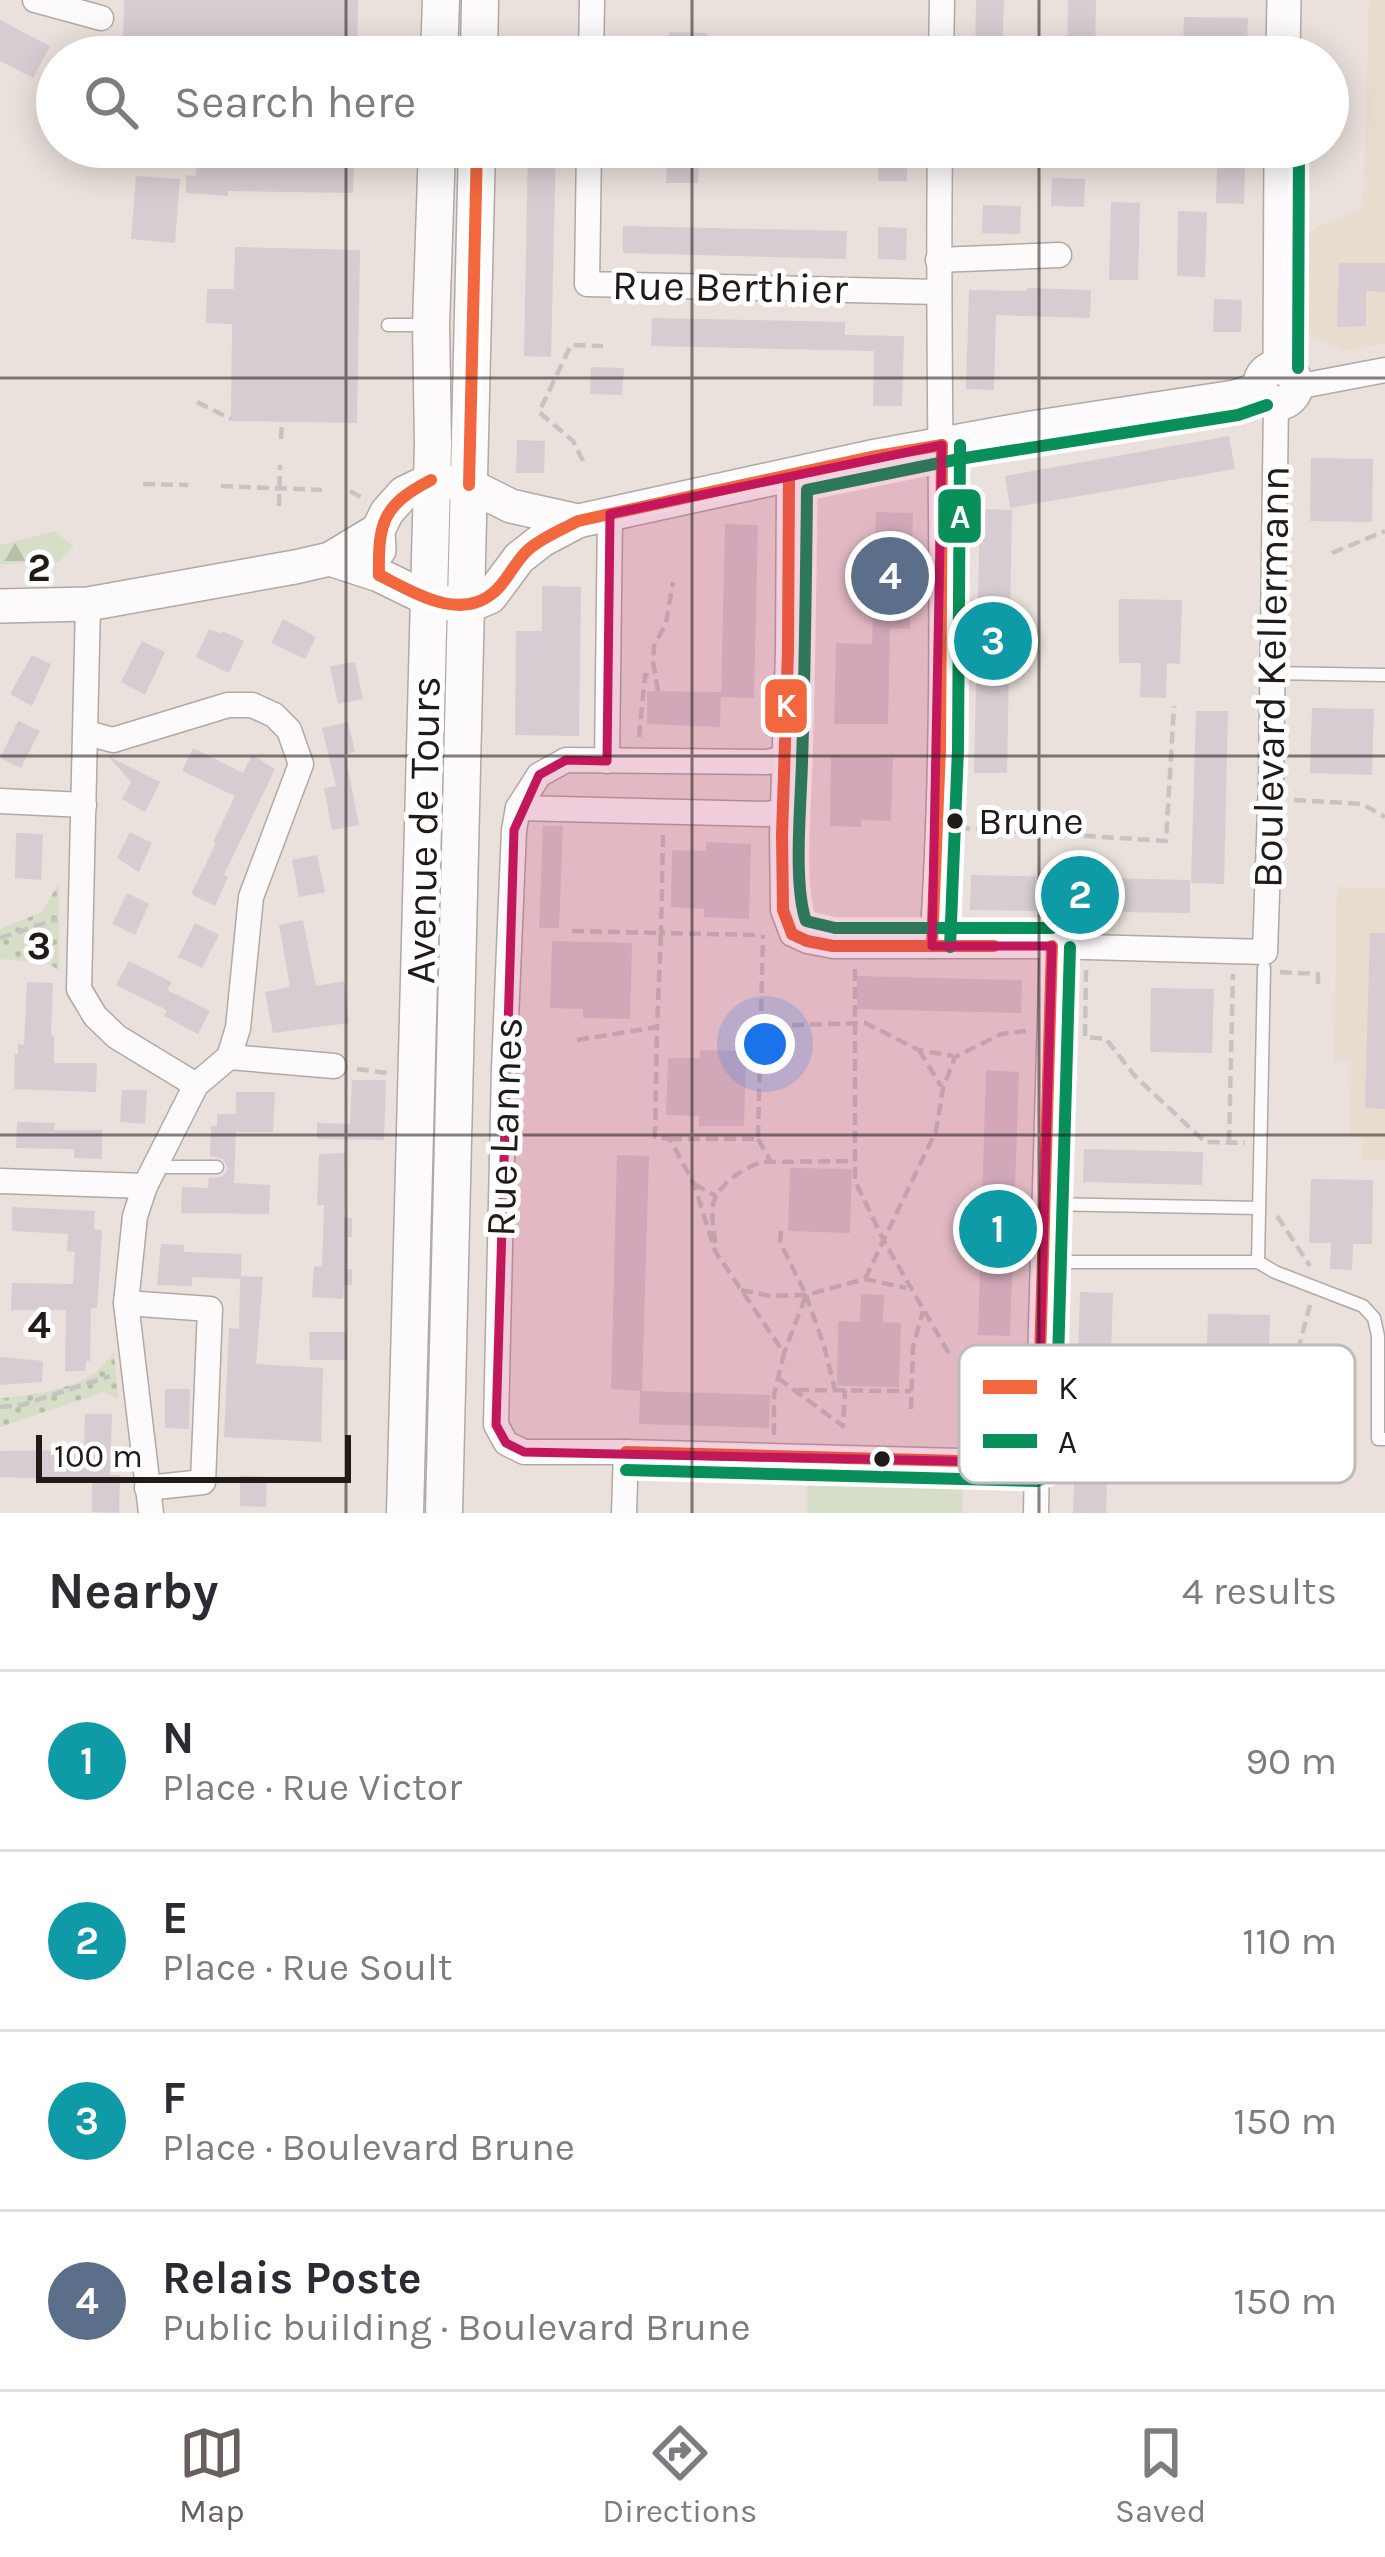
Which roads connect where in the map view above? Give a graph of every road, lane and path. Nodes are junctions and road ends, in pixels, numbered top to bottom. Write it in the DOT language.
graph roads {
  1 [pos="35,0"];
  2 [pos="441,0"];
  3 [pos="480,0"];
  4 [pos="592,0"];
  5 [pos="942,0"];
  6 [pos="1284,0"];
  7 [pos="101,18"];
  8 [pos="440,36"];
  9 [pos="479,36"];
  10 [pos="591,36"];
  11 [pos="941,36"];
  12 [pos="1283,36"];
  13 [pos="436,168"];
  14 [pos="477,168"];
  15 [pos="589,168"];
  16 [pos="940,168"];
  17 [pos="1281,168"];
  18 [pos="1058,254"];
  19 [pos="938,260"];
  20 [pos="938,292"];
  21 [pos="388,325"];
  22 [pos="431,325"];
  23 [pos="603,346"];
  24 [pos="1385,370"];
  25 [pos="1278,386"];
  26 [pos="197,403"];
  27 [pos="231,419"];
  28 [pos="282,422"];
  29 [pos="281,440"];
  30 [pos="942,445"];
  31 [pos="584,461"];
  32 [pos="280,465"];
  33 [pos="789,476"];
  34 [pos="431,479"];
  35 [pos="143,484"];
  36 [pos="188,485"];
  37 [pos="469,485"];
  38 [pos="221,486"];
  39 [pos="279,489"];
  40 [pos="322,490"];
  41 [pos="350,491"];
  42 [pos="279,506"];
  43 [pos="511,506"];
  44 [pos="376,517"];
  45 [pos="594,518"];
  46 [pos="1385,531"];
  47 [pos="1332,553"];
  48 [pos="519,558"];
  49 [pos="330,559"];
  50 [pos="379,575"];
  51 [pos="673,582"];
  52 [pos="428,599"];
  53 [pos="88,604"];
  54 [pos="0,606"];
  55 [pos="466,607"];
  56 [pos="1271,674"];
  57 [pos="1385,675"];
  58 [pos="656,676"];
  59 [pos="658,691"];
  60 [pos="1174,706"];
  61 [pos="86,733"];
  62 [pos="785,758"];
  63 [pos="607,760"];
  64 [pos="638,761"];
  65 [pos="1270,798"];
  66 [pos="0,801"];
  67 [pos="83,806"];
  68 [pos="518,808"];
  69 [pos="664,811"];
  70 [pos="782,812"];
  71 [pos="1385,817"];
  72 [pos="952,828"];
  73 [pos="782,910"];
  74 [pos="80,911"];
  75 [pos="572,931"];
  76 [pos="661,933"];
  77 [pos="764,935"];
  78 [pos="0,938"];
  79 [pos="855,946"];
  80 [pos="932,946"];
  81 [pos="1052,946"];
  82 [pos="1087,946"];
  83 [pos="1234,951"];
  84 [pos="1264,960"];
  85 [pos="1318,974"];
  86 [pos="1318,984"];
  87 [pos="855,1023"];
  88 [pos="792,1025"];
  89 [pos="657,1027"];
  90 [pos="1049,1029"];
  91 [pos="577,1040"];
  92 [pos="919,1050"];
  93 [pos="230,1057"];
  94 [pos="955,1057"];
  95 [pos="334,1066"];
  96 [pos="417,1077"];
  97 [pos="196,1085"];
  98 [pos="943,1088"];
  99 [pos="670,1139"];
  100 [pos="758,1139"];
  101 [pos="1228,1142"];
  102 [pos="1260,1143"];
  103 [pos="855,1161"];
  104 [pos="772,1162"];
  105 [pos="217,1167"];
  106 [pos="150,1176"];
  107 [pos="0,1181"];
  108 [pos="694,1184"];
  109 [pos="717,1197"];
  110 [pos="1044,1204"];
  111 [pos="1259,1208"];
  112 [pos="781,1231"];
  113 [pos="885,1243"];
  114 [pos="715,1251"];
  115 [pos="1042,1262"];
  116 [pos="1258,1262"];
  117 [pos="865,1279"];
  118 [pos="910,1289"];
  119 [pos="741,1290"];
  120 [pos="806,1295"];
  121 [pos="126,1303"];
  122 [pos="923,1311"];
  123 [pos="1379,1314"];
  124 [pos="1040,1345"];
  125 [pos="784,1353"];
  126 [pos="952,1358"];
  127 [pos="133,1368"];
  128 [pos="778,1378"];
  129 [pos="794,1390"];
  130 [pos="835,1390"];
  131 [pos="844,1390"];
  132 [pos="911,1391"];
  133 [pos="0,1408"];
  134 [pos="910,1409"];
  135 [pos="1385,1439"];
  136 [pos="626,1452"];
  137 [pos="773,1455"];
  138 [pos="959,1461"];
  139 [pos="1037,1483"];
  140 [pos="149,1501"];
  141 [pos="405,1513"];
  142 [pos="444,1513"];
  143 [pos="624,1513"];
  144 [pos="1036,1513"];
  1 -- 7 [label="street"];
  2 -- 8 [label="main road"];
  3 -- 9 [label="main road"];
  4 -- 10 [label="street"];
  5 -- 11 [label="street"];
  6 -- 12 [label="street"];
  13 -- 22 [label="main road, Avenue de Tours"];
  14 -- 37 [label="main road, Avenue de Tours"];
  15 -- 20 [label="street, Rue Berthier"];
  16 -- 19 [label="street"];
  17 -- 25 [label="street, Boulevard Kellermann"];
  18 -- 19 [label="street"];
  19 -- 20 [label="street"];
  20 -- 30 [label="street"];
  21 -- 22 [label="lane"];
  22 -- 34 [label="main road, Avenue de Tours"];
  23 -- 31 [label="path"];
  24 -- 25 [label="street"];
  25 -- 30 [label="street"];
  25 -- 56 [label="street, Boulevard Kellermann"];
  26 -- 27 [label="path"];
  28 -- 29 [label="path"];
  30 -- 33 [label="street"];
  30 -- 80 [label="street"];
  32 -- 39 [label="path"];
  33 -- 45 [label="street"];
  33 -- 62 [label="street"];
  34 -- 37 [label="street"];
  34 -- 44 [label="street"];
  34 -- 52 [label="main road, Avenue de Tours"];
  35 -- 36 [label="path"];
  37 -- 43 [label="street"];
  37 -- 55 [label="main road, Avenue de Tours"];
  38 -- 39 [label="path"];
  39 -- 40 [label="path"];
  39 -- 42 [label="path"];
  41 -- 44 [label="path"];
  43 -- 45 [label="street"];
  43 -- 48 [label="street"];
  44 -- 49 [label="street"];
  44 -- 50 [label="street"];
  45 -- 48 [label="street"];
  45 -- 63 [label="street"];
  46 -- 47 [label="path"];
  48 -- 55 [label="street"];
  49 -- 50 [label="street"];
  49 -- 53 [label="street"];
  50 -- 52 [label="street"];
  51 -- 58 [label="path"];
  52 -- 55 [label="street"];
  52 -- 96 [label="main road, Avenue de Tours"];
  53 -- 54 [label="street"];
  53 -- 61 [label="street"];
  55 -- 142 [label="main road, Avenue de Tours"];
  56 -- 57 [label="lane"];
  56 -- 65 [label="street, Boulevard Kellermann"];
  58 -- 59 [label="path"];
  58 -- 64 [label="path"];
  60 -- 72 [label="path"];
  61 -- 67 [label="street"];
  61 -- 93 [label="street"];
  62 -- 64 [label="street"];
  62 -- 70 [label="street"];
  63 -- 64 [label="street"];
  63 -- 68 [label="street"];
  65 -- 71 [label="path"];
  65 -- 84 [label="street, Boulevard Kellermann"];
  66 -- 67 [label="street"];
  67 -- 74 [label="street"];
  68 -- 69 [label="street"];
  68 -- 136 [label="street, Rue Lannes"];
  69 -- 70 [label="street"];
  69 -- 76 [label="path"];
  70 -- 73 [label="street"];
  73 -- 77 [label="path"];
  73 -- 79 [label="street"];
  74 -- 78 [label="path"];
  74 -- 97 [label="street"];
  75 -- 76 [label="path"];
  76 -- 77 [label="path"];
  76 -- 89 [label="path"];
  77 -- 100 [label="path"];
  79 -- 80 [label="street"];
  79 -- 87 [label="path"];
  80 -- 81 [label="street"];
  81 -- 82 [label="street"];
  81 -- 90 [label="street"];
  82 -- 83 [label="street"];
  82 -- 101 [label="path"];
  83 -- 84 [label="street"];
  83 -- 101 [label="path"];
  84 -- 102 [label="lane"];
  85 -- 86 [label="path"];
  87 -- 88 [label="path"];
  87 -- 92 [label="path"];
  87 -- 103 [label="path"];
  89 -- 91 [label="path"];
  89 -- 99 [label="path"];
  90 -- 94 [label="path"];
  90 -- 110 [label="street"];
  92 -- 94 [label="path"];
  92 -- 98 [label="path"];
  93 -- 95 [label="street"];
  93 -- 97 [label="street"];
  94 -- 98 [label="path"];
  95 -- 96 [label="path"];
  96 -- 141 [label="main road, Avenue de Tours"];
  97 -- 106 [label="street"];
  98 -- 113 [label="path"];
  99 -- 100 [label="path"];
  99 -- 108 [label="path"];
  100 -- 104 [label="path"];
  101 -- 102 [label="path"];
  102 -- 111 [label="lane"];
  103 -- 104 [label="path"];
  103 -- 113 [label="path"];
  104 -- 109 [label="path"];
  105 -- 106 [label="lane"];
  106 -- 107 [label="street"];
  106 -- 121 [label="street"];
  108 -- 109 [label="path"];
  108 -- 114 [label="path"];
  109 -- 114 [label="path"];
  110 -- 111 [label="lane"];
  110 -- 115 [label="street"];
  111 -- 116 [label="lane"];
  112 -- 120 [label="path"];
  113 -- 117 [label="path"];
  113 -- 118 [label="path"];
  114 -- 119 [label="path"];
  115 -- 116 [label="lane"];
  115 -- 124 [label="street"];
  116 -- 123 [label="lane"];
  117 -- 118 [label="path"];
  117 -- 120 [label="path"];
  118 -- 122 [label="path"];
  119 -- 120 [label="path"];
  119 -- 125 [label="path"];
  120 -- 125 [label="path"];
  120 -- 130 [label="path"];
  121 -- 127 [label="street"];
  121 -- 140 [label="street"];
  122 -- 126 [label="path"];
  122 -- 132 [label="path"];
  123 -- 135 [label="lane"];
  125 -- 128 [label="path"];
  127 -- 133 [label="path"];
  127 -- 140 [label="street"];
  128 -- 129 [label="path"];
  128 -- 137 [label="path"];
  129 -- 130 [label="path"];
  129 -- 131 [label="path"];
  130 -- 131 [label="path"];
  131 -- 132 [label="path"];
  132 -- 134 [label="path"];
  136 -- 137 [label="street"];
  136 -- 143 [label="street"];
  137 -- 138 [label="street"];
  139 -- 144 [label="street"];
}
